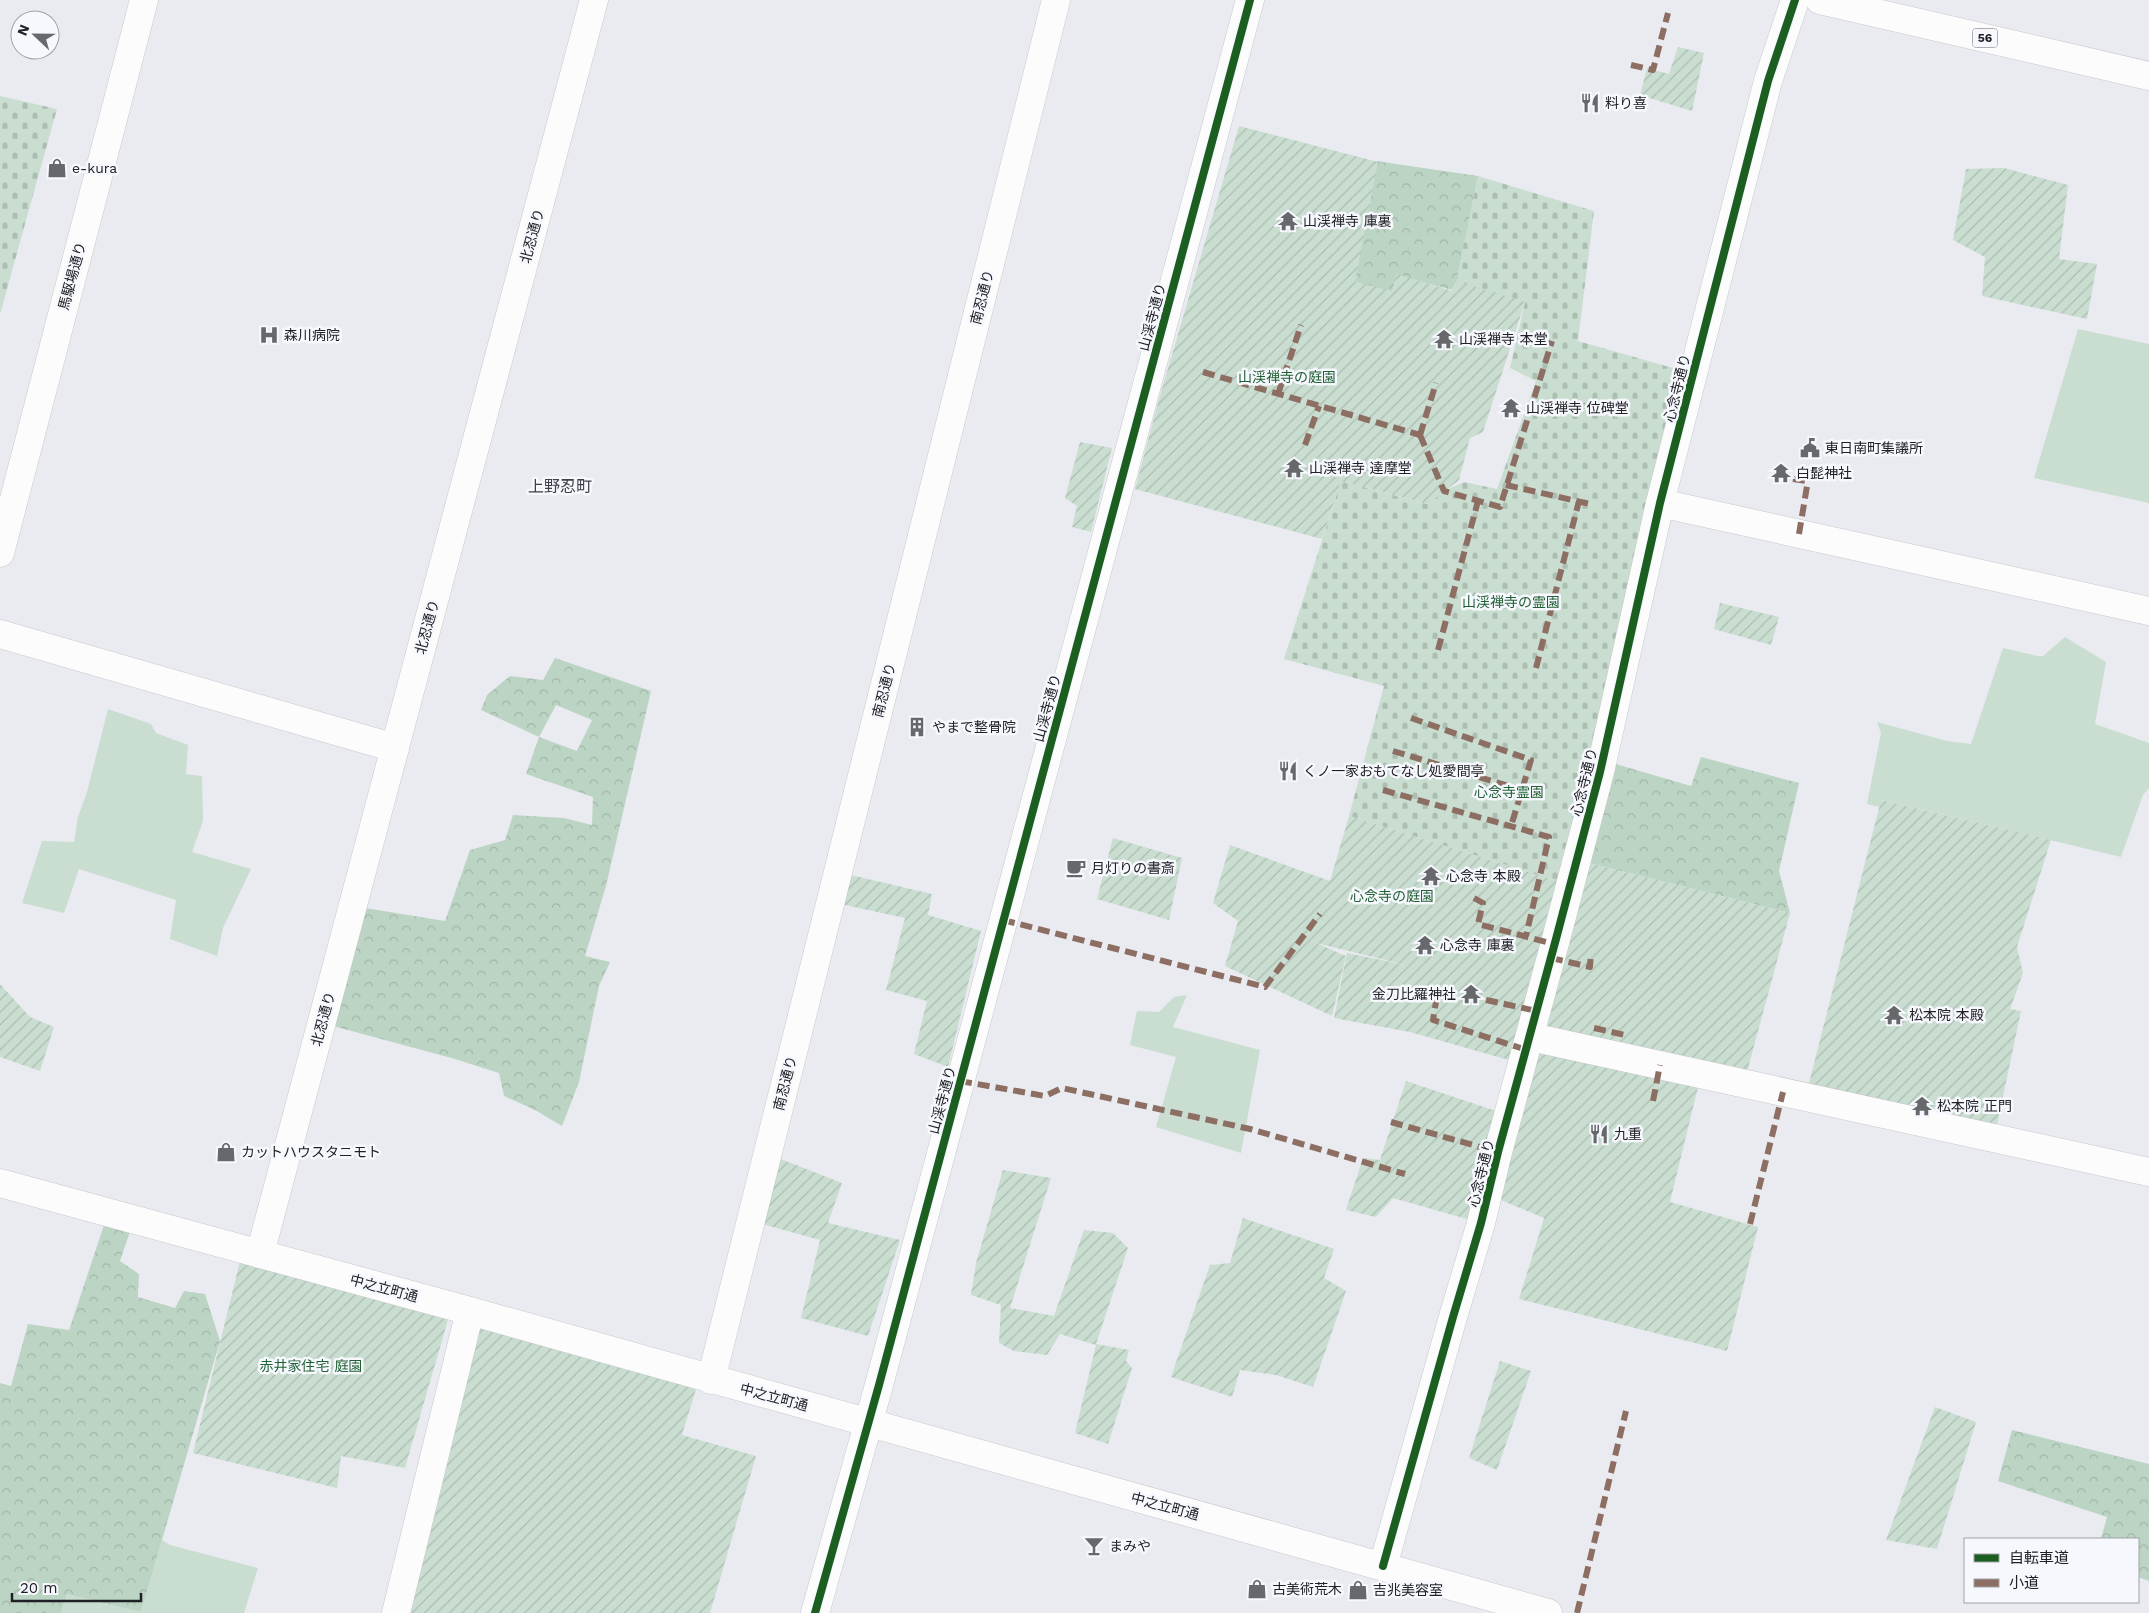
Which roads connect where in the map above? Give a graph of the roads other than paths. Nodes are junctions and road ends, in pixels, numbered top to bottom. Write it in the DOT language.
graph roads {
  1 [pos="144,0"];
  2 [pos="594,0"];
  3 [pos="1056,0"];
  4 [pos="1250,0"];
  5 [pos="1795,0"];
  6 [pos="1820,0"];
  7 [pos="2149,76"];
  8 [pos="1660,503"];
  9 [pos="0,553"];
  10 [pos="2149,611"];
  11 [pos="0,634"];
  12 [pos="395,748"];
  13 [pos="1531,1037"];
  14 [pos="2149,1172"];
  15 [pos="0,1183"];
  16 [pos="260,1254"];
  17 [pos="470,1311"];
  18 [pos="711,1380"];
  19 [pos="868,1423"];
  20 [pos="1384,1566"];
  21 [pos="396,1613"];
  22 [pos="815,1613"];
  23 [pos="1548,1613"];
  1 -- 9 [label="street, 馬駆場通り"];
  2 -- 12 [label="street, 北忍通り"];
  3 -- 18 [label="street, 南忍通り"];
  4 -- 19 [label="street, 山渓寺通り"];
  5 -- 8 [label="street, 心念寺通り"];
  6 -- 7 [label="street, 56"];
  8 -- 10 [label="street"];
  8 -- 13 [label="street, 心念寺通り"];
  11 -- 12 [label="street"];
  12 -- 16 [label="street, 北忍通り"];
  13 -- 14 [label="street"];
  13 -- 20 [label="street, 心念寺通り"];
  15 -- 16 [label="street, 中之立町通"];
  16 -- 17 [label="street, 中之立町通"];
  17 -- 18 [label="street, 中之立町通"];
  17 -- 21 [label="street"];
  18 -- 19 [label="street, 中之立町通"];
  19 -- 20 [label="street, 中之立町通"];
  19 -- 22 [label="street, 山渓寺通り"];
  20 -- 23 [label="street, 中之立町通"];
}
